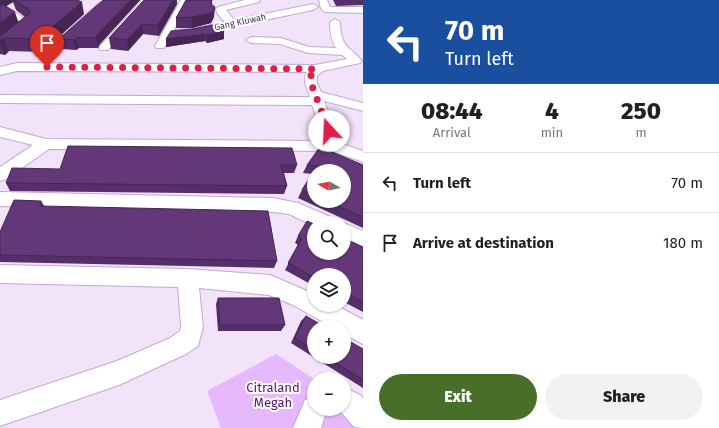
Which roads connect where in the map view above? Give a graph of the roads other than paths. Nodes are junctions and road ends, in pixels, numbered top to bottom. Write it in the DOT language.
graph roads {
  1 [pos="116,0"];
  2 [pos="146,0"];
  3 [pos="185,0"];
  4 [pos="256,0"];
  5 [pos="322,0"];
  6 [pos="313,7"];
  7 [pos="8,10"];
  8 [pos="363,10"];
  9 [pos="334,22"];
  10 [pos="232,24"];
  11 [pos="167,34"];
  12 [pos="281,41"];
  13 [pos="160,46"];
  14 [pos="0,47"];
  15 [pos="104,48"];
  16 [pos="344,52"];
  17 [pos="49,53"];
  18 [pos="360,62"];
  19 [pos="316,69"];
  20 [pos="0,71"];
  21 [pos="317,98"];
  22 [pos="0,99"];
  23 [pos="363,107"];
  24 [pos="0,132"];
  25 [pos="46,144"];
  26 [pos="334,146"];
  27 [pos="363,157"];
  28 [pos="0,175"];
  29 [pos="0,199"];
  30 [pos="310,216"];
  31 [pos="351,234"];
  32 [pos="363,240"];
  33 [pos="0,274"];
  34 [pos="188,278"];
  35 [pos="363,332"];
  36 [pos="351,404"];
  37 [pos="6,409"];
  38 [pos="311,416"];
  39 [pos="363,418"];
  40 [pos="307,428"];
  1 -- 17 [label="street"];
  2 -- 15 [label="street"];
  3 -- 11 [label="street"];
  4 -- 10 [label="street"];
  5 -- 8 [label="street"];
  6 -- 10 [label="street, Gang Kluwah"];
  7 -- 14 [label="street"];
  9 -- 16 [label="street"];
  10 -- 11 [label="street, Gang Kluwah"];
  11 -- 13 [label="street"];
  12 -- 16 [label="street"];
  16 -- 18 [label="street"];
  18 -- 19 [label="street"];
  19 -- 20 [label="street"];
  19 -- 21 [label="street"];
  21 -- 22 [label="street"];
  21 -- 23 [label="street"];
  21 -- 26 [label="street"];
  24 -- 25 [label="street"];
  25 -- 26 [label="street"];
  25 -- 28 [label="street"];
  26 -- 27 [label="street"];
  29 -- 30 [label="street"];
  31 -- 32 [label="street"];
  33 -- 34 [label="street"];
  34 -- 35 [label="street"];
  34 -- 37 [label="street"];
  36 -- 39 [label="street"];
  38 -- 40 [label="street"];
}
